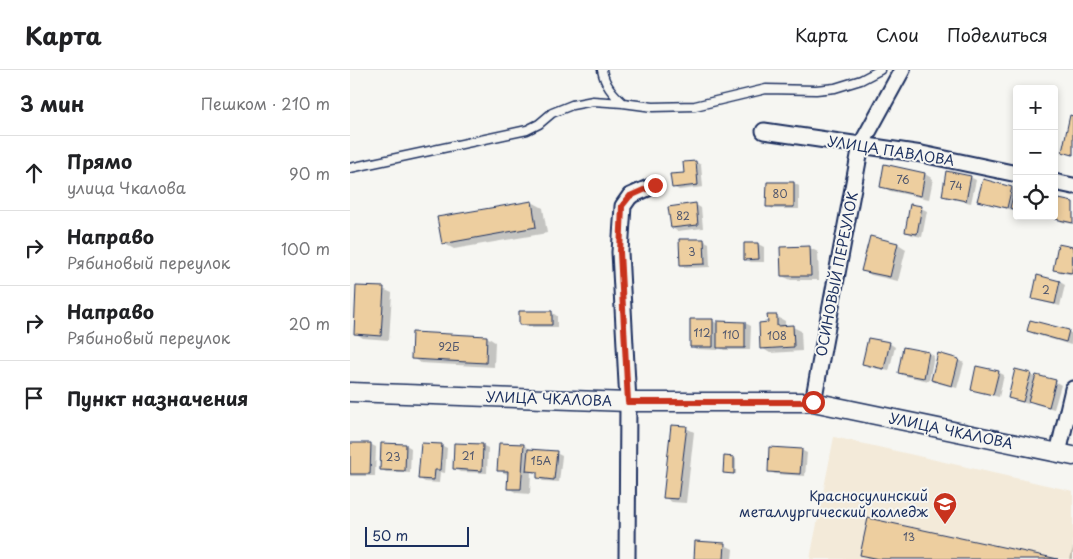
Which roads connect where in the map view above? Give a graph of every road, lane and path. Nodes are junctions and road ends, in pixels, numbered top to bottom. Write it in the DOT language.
graph roads {
  1 [pos="602,70"];
  2 [pos="880,70"];
  3 [pos="902,70"];
  4 [pos="623,103"];
  5 [pos="764,131"];
  6 [pos="862,145"];
  7 [pos="350,168"];
  8 [pos="1013,173"];
  9 [pos="1058,183"];
  10 [pos="655,185"];
  11 [pos="1073,186"];
  12 [pos="1073,388"];
  13 [pos="350,392"];
  14 [pos="628,402"];
  15 [pos="813,402"];
  16 [pos="1066,455"];
  17 [pos="627,559"];
  1 -- 4 [label="lane"];
  2 -- 4 [label="lane"];
  3 -- 6 [label="street, ОСИНОВЫЙ ПЕРЕУЛОК"];
  4 -- 7 [label="lane"];
  5 -- 6 [label="street, УЛИЦА ПАВЛОВА"];
  6 -- 8 [label="street, УЛИЦА ПАВЛОВА"];
  6 -- 15 [label="street, ОСИНОВЫЙ ПЕРЕУЛОК"];
  9 -- 11 [label="street"];
  10 -- 14 [label="street"];
  12 -- 16 [label="street"];
  13 -- 14 [label="street, УЛИЦА ЧКАЛОВА"];
  14 -- 15 [label="street, УЛИЦА ЧКАЛОВА"];
  14 -- 17 [label="street"];
  15 -- 16 [label="street, УЛИЦА ЧКАЛОВА"];
}
